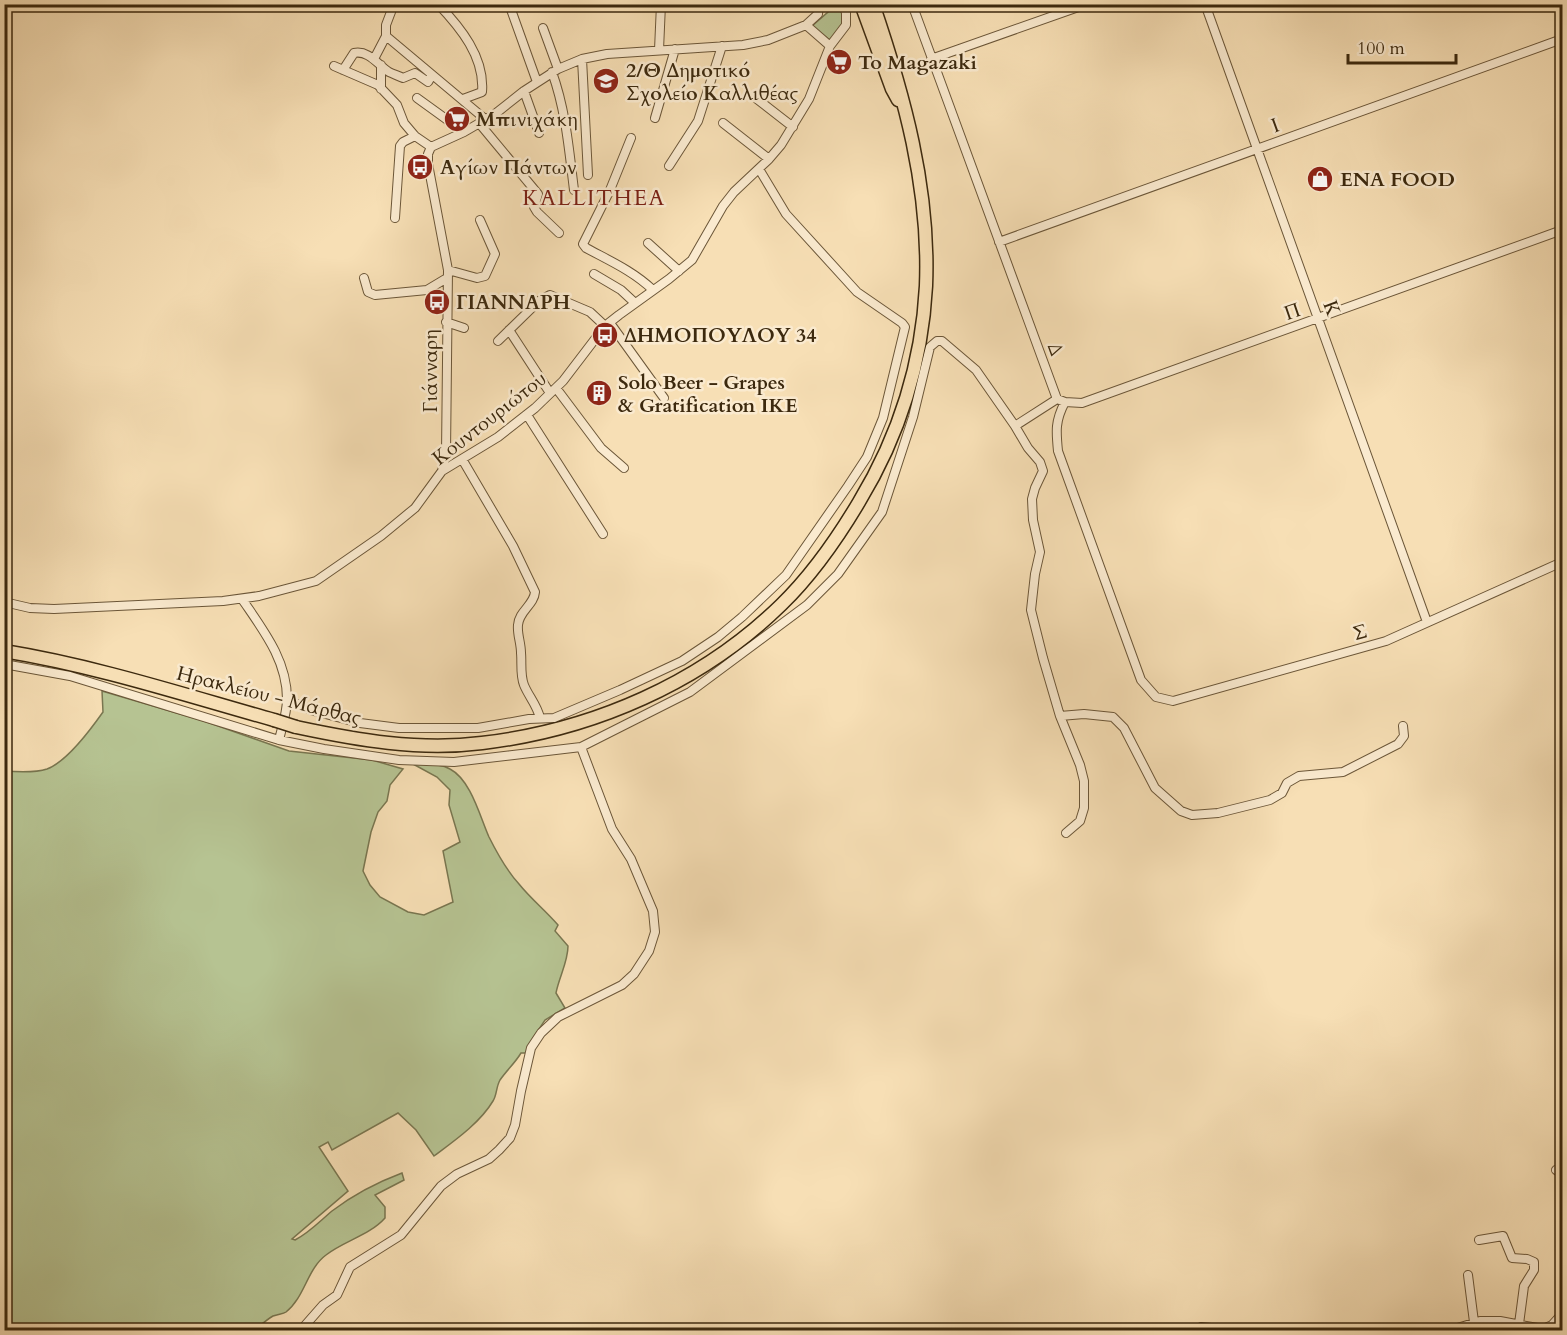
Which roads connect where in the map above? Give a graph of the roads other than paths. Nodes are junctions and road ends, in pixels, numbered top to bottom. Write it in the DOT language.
graph roads {
  1 [pos="394,4"];
  2 [pos="438,4"];
  3 [pos="508,4"];
  4 [pos="661,4"];
  5 [pos="819,4"];
  6 [pos="843,4"];
  7 [pos="861,4"];
  8 [pos="873,4"];
  9 [pos="912,4"];
  10 [pos="1087,4"];
  11 [pos="1205,4"];
  12 [pos="806,26"];
  13 [pos="543,28"];
  14 [pos="386,36"];
  15 [pos="1563,39"];
  16 [pos="722,46"];
  17 [pos="830,46"];
  18 [pos="675,49"];
  19 [pos="659,50"];
  20 [pos="374,59"];
  21 [pos="582,59"];
  22 [pos="931,59"];
  23 [pos="381,65"];
  24 [pos="334,66"];
  25 [pos="344,70"];
  26 [pos="555,70"];
  27 [pos="432,75"];
  28 [pos="537,82"];
  29 [pos="381,89"];
  30 [pos="524,91"];
  31 [pos="417,98"];
  32 [pos="463,99"];
  33 [pos="757,99"];
  34 [pos="903,109"];
  35 [pos="655,118"];
  36 [pos="482,121"];
  37 [pos="723,123"];
  38 [pos="793,128"];
  39 [pos="464,132"];
  40 [pos="539,133"];
  41 [pos="415,136"];
  42 [pos="632,138"];
  43 [pos="431,147"];
  44 [pos="1256,149"];
  45 [pos="769,159"];
  46 [pos="669,166"];
  47 [pos="759,169"];
  48 [pos="588,175"];
  49 [pos="574,190"];
  50 [pos="395,218"];
  51 [pos="480,220"];
  52 [pos="1563,230"];
  53 [pos="559,233"];
  54 [pos="999,242"];
  55 [pos="648,243"];
  56 [pos="679,271"];
  57 [pos="447,274"];
  58 [pos="594,274"];
  59 [pos="364,278"];
  60 [pos="653,290"];
  61 [pos="635,303"];
  62 [pos="1319,319"];
  63 [pos="446,322"];
  64 [pos="608,325"];
  65 [pos="464,328"];
  66 [pos="509,330"];
  67 [pos="498,341"];
  68 [pos="553,391"];
  69 [pos="664,398"];
  70 [pos="1061,401"];
  71 [pos="527,415"];
  72 [pos="1015,426"];
  73 [pos="462,459"];
  74 [pos="624,468"];
  75 [pos="442,471"];
  76 [pos="603,534"];
  77 [pos="1563,562"];
  78 [pos="242,599"];
  79 [pos="4,602"];
  80 [pos="1427,622"];
  81 [pos="4,651"];
  82 [pos="4,664"];
  83 [pos="287,700"];
  84 [pos="1060,716"];
  85 [pos="540,718"];
  86 [pos="1403,726"];
  87 [pos="279,740"];
  88 [pos="581,747"];
  89 [pos="1066,832"];
  90 [pos="1479,1240"];
  91 [pos="1468,1275"];
  92 [pos="1563,1314"];
  93 [pos="1474,1322"];
  94 [pos="1519,1324"];
  95 [pos="1201,1327"];
  96 [pos="301,1330"];
  97 [pos="1232,1330"];
  98 [pos="1451,1330"];
  1 -- 14 [label="street"];
  2 -- 32 [label="street"];
  3 -- 28 [label="street"];
  4 -- 19 [label="street"];
  5 -- 12 [label="street"];
  6 -- 17 [label="street, Κουντουριώτου"];
  7 -- 34 [label="main road, Ηρακλείου - Μάρθας"];
  8 -- 34 [label="main road, Ηρακλείου - Μάρθας"];
  9 -- 22 [label="street, Δ"];
  10 -- 22 [label="street"];
  11 -- 44 [label="street, Κ"];
  12 -- 16 [label="street"];
  12 -- 17 [label="street"];
  13 -- 26 [label="street"];
  14 -- 20 [label="street"];
  14 -- 27 [label="street"];
  15 -- 44 [label="street, Ι"];
  16 -- 18 [label="street"];
  16 -- 46 [label="street"];
  17 -- 38 [label="street, Κουντουριώτου"];
  18 -- 19 [label="street"];
  18 -- 35 [label="street"];
  19 -- 21 [label="street"];
  20 -- 23 [label="street"];
  20 -- 25 [label="street"];
  21 -- 26 [label="street"];
  21 -- 48 [label="street"];
  22 -- 54 [label="street, Δ"];
  23 -- 27 [label="street"];
  23 -- 29 [label="street"];
  24 -- 25 [label="street"];
  25 -- 29 [label="street"];
  26 -- 28 [label="street"];
  26 -- 49 [label="street"];
  27 -- 32 [label="street"];
  28 -- 30 [label="street"];
  29 -- 41 [label="street"];
  30 -- 36 [label="street"];
  30 -- 40 [label="street"];
  31 -- 39 [label="street"];
  32 -- 36 [label="street"];
  33 -- 38 [label="street"];
  34 -- 81 [label="main road, Ηρακλείου - Μάρθας, bridge"];
  36 -- 39 [label="street"];
  36 -- 53 [label="street"];
  37 -- 45 [label="street"];
  38 -- 45 [label="street, Κουντουριώτου"];
  39 -- 43 [label="street"];
  41 -- 43 [label="street"];
  41 -- 50 [label="street"];
  42 -- 60 [label="street"];
  43 -- 57 [label="street, Γιάνναρη"];
  44 -- 54 [label="street, Ι"];
  44 -- 62 [label="street, Κ"];
  45 -- 47 [label="street, Κουντουριώτου"];
  47 -- 56 [label="street, Κουντουριώτου"];
  47 -- 85 [label="street"];
  51 -- 57 [label="street"];
  52 -- 62 [label="street, Π"];
  54 -- 70 [label="street, Δ"];
  55 -- 56 [label="street"];
  56 -- 60 [label="street, Κουντουριώτου"];
  57 -- 59 [label="street"];
  57 -- 63 [label="street, Γιάνναρη"];
  58 -- 61 [label="street"];
  60 -- 61 [label="street, Κουντουριώτου"];
  61 -- 64 [label="street, Κουντουριώτου"];
  62 -- 70 [label="street, Π"];
  62 -- 80 [label="street, Κ"];
  63 -- 65 [label="street"];
  63 -- 75 [label="street, Γιάνναρη"];
  64 -- 66 [label="street"];
  64 -- 68 [label="street, Κουντουριώτου"];
  64 -- 69 [label="street"];
  66 -- 67 [label="street"];
  66 -- 68 [label="street"];
  68 -- 71 [label="street, Κουντουριώτου"];
  68 -- 74 [label="street"];
  70 -- 72 [label="street"];
  70 -- 80 [label="street, Σ"];
  71 -- 73 [label="street, Κουντουριώτου"];
  71 -- 76 [label="street"];
  72 -- 84 [label="street"];
  72 -- 88 [label="street"];
  73 -- 75 [label="street, Κουντουριώτου"];
  73 -- 85 [label="street"];
  75 -- 78 [label="street, Κουντουριώτου"];
  77 -- 80 [label="street, Σ"];
  78 -- 79 [label="street, Κουντουριώτου"];
  78 -- 83 [label="street"];
  82 -- 87 [label="street"];
  83 -- 85 [label="street"];
  83 -- 87 [label="street"];
  84 -- 86 [label="street"];
  84 -- 89 [label="street"];
  87 -- 88 [label="street"];
  88 -- 96 [label="street"];
  90 -- 94 [label="street"];
  91 -- 93 [label="street"];
  92 -- 94 [label="street"];
  93 -- 94 [label="street"];
  93 -- 98 [label="street"];
  95 -- 97 [label="street"];
}
